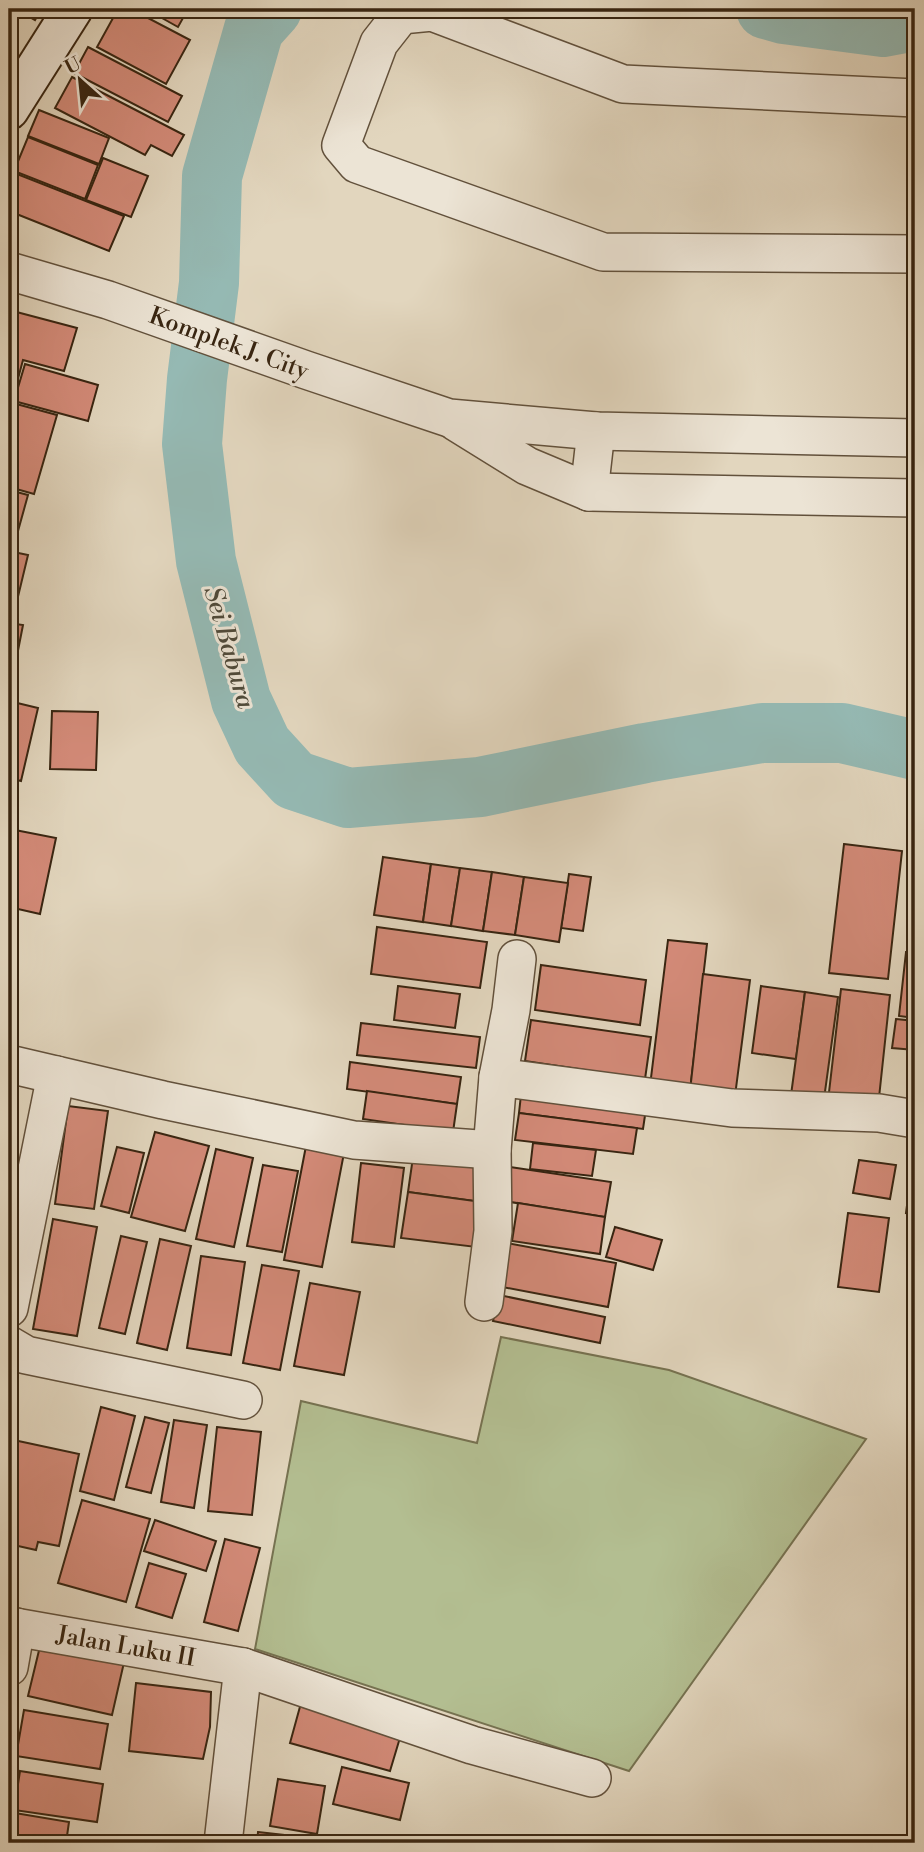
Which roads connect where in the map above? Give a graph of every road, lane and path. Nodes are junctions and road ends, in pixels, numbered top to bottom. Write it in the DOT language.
graph roads {
  1 [pos="72,9"];
  2 [pos="915,97"];
  3 [pos="9,110"];
  4 [pos="915,254"];
  5 [pos="9,271"];
  6 [pos="449,418"];
  7 [pos="596,431"];
  8 [pos="915,438"];
  9 [pos="589,492"];
  10 [pos="915,498"];
  11 [pos="517,959"];
  12 [pos="9,1064"];
  13 [pos="56,1075"];
  14 [pos="498,1077"];
  15 [pos="915,1119"];
  16 [pos="492,1150"];
  17 [pos="484,1302"];
  18 [pos="9,1308"];
  19 [pos="9,1345"];
  20 [pos="243,1399"];
  21 [pos="13,1626"];
  22 [pos="9,1667"];
  23 [pos="243,1667"];
  24 [pos="593,1777"];
  25 [pos="223,1843"];
  1 -- 3 [label="main road"];
  2 -- 4 [label="street"];
  5 -- 6 [label="street, Komplek J. City"];
  6 -- 7 [label="street"];
  6 -- 9 [label="street"];
  7 -- 8 [label="street"];
  7 -- 9 [label="street"];
  9 -- 10 [label="street"];
  11 -- 14 [label="street"];
  12 -- 13 [label="street"];
  13 -- 16 [label="street"];
  13 -- 18 [label="street"];
  14 -- 15 [label="street"];
  14 -- 16 [label="street"];
  16 -- 17 [label="street"];
  19 -- 20 [label="street"];
  21 -- 22 [label="street"];
  21 -- 23 [label="street, Jalan Luku II"];
  23 -- 24 [label="street, Jalan Luku II"];
  23 -- 25 [label="street"];
}
